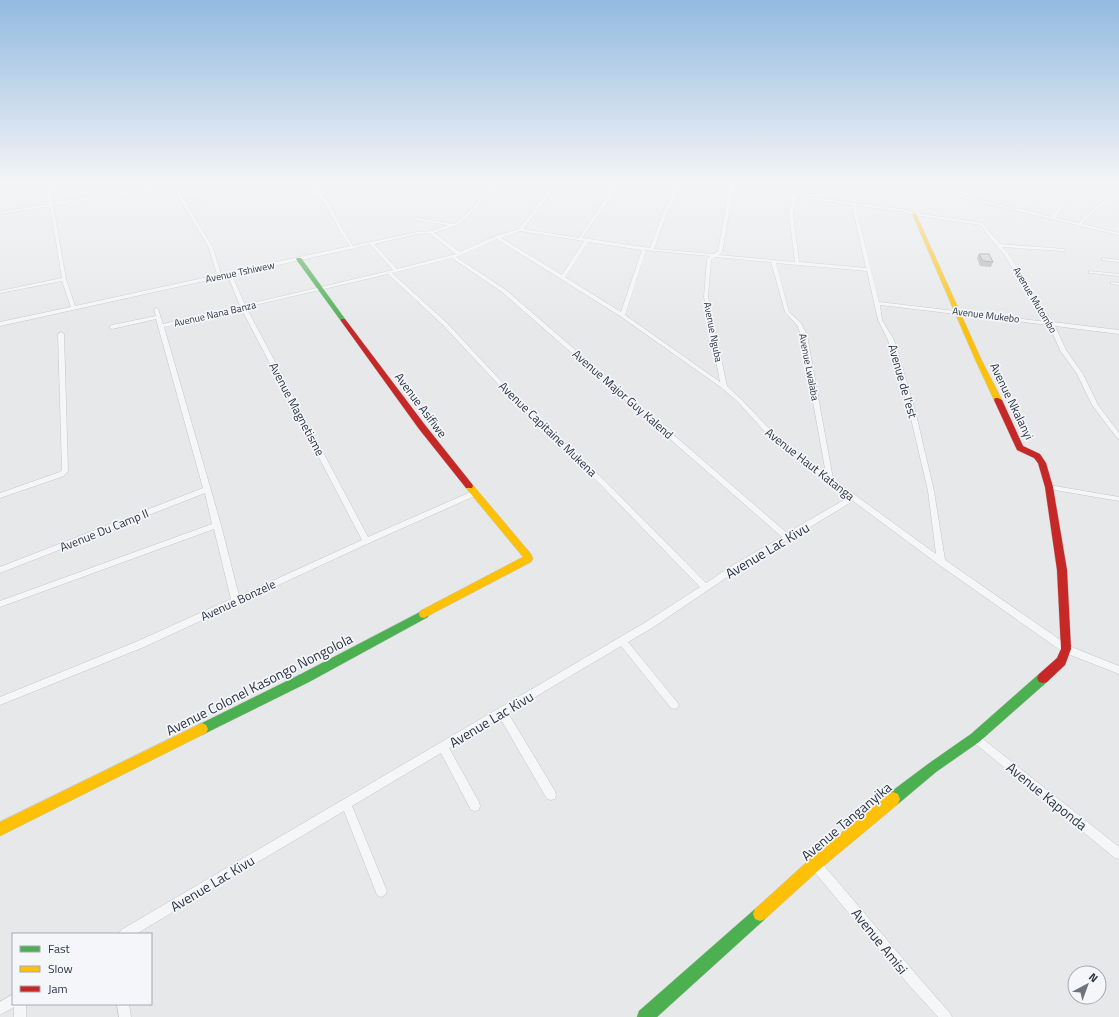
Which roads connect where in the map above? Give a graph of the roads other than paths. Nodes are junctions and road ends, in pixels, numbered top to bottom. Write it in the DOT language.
graph roads {
  1 [pos="56,231"];
  2 [pos="201,231"];
  3 [pos="342,231"];
  4 [pos="515,231"];
  5 [pos="530,231"];
  6 [pos="585,231"];
  7 [pos="658,231"];
  8 [pos="723,231"];
  9 [pos="792,231"];
  10 [pos="859,231"];
  11 [pos="923,231"];
  12 [pos="987,231"];
  13 [pos="1109,231"];
  14 [pos="430,232"];
  15 [pos="1119,234"];
  16 [pos="497,237"];
  17 [pos="580,239"];
  18 [pos="587,240"];
  19 [pos="371,243"];
  20 [pos="998,245"];
  21 [pos="353,248"];
  22 [pos="644,249"];
  23 [pos="652,249"];
  24 [pos="1063,250"];
  25 [pos="459,254"];
  26 [pos="453,256"];
  27 [pos="714,256"];
  28 [pos="299,259"];
  29 [pos="1104,259"];
  30 [pos="773,261"];
  31 [pos="1119,261"];
  32 [pos="796,263"];
  33 [pos="868,270"];
  34 [pos="396,271"];
  35 [pos="1091,272"];
  36 [pos="390,273"];
  37 [pos="230,275"];
  38 [pos="1119,275"];
  39 [pos="220,277"];
  40 [pos="562,278"];
  41 [pos="64,279"];
  42 [pos="1113,283"];
  43 [pos="1119,284"];
  44 [pos="320,289"];
  45 [pos="0,292"];
  46 [pos="877,303"];
  47 [pos="73,307"];
  48 [pos="243,307"];
  49 [pos="156,309"];
  50 [pos="958,312"];
  51 [pos="622,315"];
  52 [pos="158,317"];
  53 [pos="1051,323"];
  54 [pos="0,324"];
  55 [pos="161,326"];
  56 [pos="112,327"];
  57 [pos="1119,332"];
  58 [pos="61,334"];
  59 [pos="724,387"];
  60 [pos="1119,437"];
  61 [pos="830,480"];
  62 [pos="1049,487"];
  63 [pos="207,489"];
  64 [pos="475,493"];
  65 [pos="0,496"];
  66 [pos="853,498"];
  67 [pos="1119,499"];
  68 [pos="217,525"];
  69 [pos="788,538"];
  70 [pos="366,541"];
  71 [pos="528,560"];
  72 [pos="941,562"];
  73 [pos="0,570"];
  74 [pos="706,587"];
  75 [pos="236,601"];
  76 [pos="0,604"];
  77 [pos="622,641"];
  78 [pos="1066,649"];
  79 [pos="1119,670"];
  80 [pos="0,700"];
  81 [pos="674,706"];
  82 [pos="502,712"];
  83 [pos="975,738"];
  84 [pos="443,747"];
  85 [pos="551,795"];
  86 [pos="346,804"];
  87 [pos="475,806"];
  88 [pos="0,829"];
  89 [pos="1119,854"];
  90 [pos="815,864"];
  91 [pos="381,891"];
  92 [pos="128,933"];
  93 [pos="12,1001"];
  94 [pos="20,1005"];
  95 [pos="123,1005"];
  96 [pos="0,1009"];
  97 [pos="20,1017"];
  98 [pos="125,1017"];
  99 [pos="645,1017"];
  100 [pos="946,1017"];
  1 -- 41 [label="street"];
  2 -- 39 [label="street"];
  3 -- 21 [label="street"];
  4 -- 16 [label="street, Avenue Nana Banza"];
  5 -- 17 [label="street"];
  6 -- 17 [label="street"];
  7 -- 23 [label="street"];
  8 -- 27 [label="street"];
  9 -- 32 [label="street"];
  10 -- 33 [label="street, Avenue de l'est"];
  11 -- 50 [label="street, Avenue Nkalanyi"];
  12 -- 20 [label="street, Avenue Mutombo"];
  13 -- 15 [label="street"];
  14 -- 19 [label="street, Avenue Tshiwew"];
  14 -- 25 [label="street"];
  16 -- 25 [label="street, Avenue Nana Banza"];
  16 -- 40 [label="street, Avenue Haut Katanga"];
  17 -- 18 [label="street"];
  18 -- 22 [label="street"];
  18 -- 40 [label="street"];
  19 -- 21 [label="street, Avenue Tshiwew"];
  19 -- 34 [label="street"];
  20 -- 24 [label="street"];
  20 -- 53 [label="street, Avenue Mutombo"];
  21 -- 28 [label="street, Avenue Tshiwew"];
  22 -- 23 [label="street"];
  22 -- 51 [label="street"];
  23 -- 27 [label="street"];
  25 -- 26 [label="street, Avenue Nana Banza"];
  26 -- 34 [label="street, Avenue Nana Banza"];
  26 -- 69 [label="street, Avenue Major Guy Kalend"];
  27 -- 30 [label="street"];
  27 -- 59 [label="street, Avenue Nguba"];
  28 -- 37 [label="street, Avenue Tshiwew"];
  28 -- 44 [label="street, Avenue Asifiwe"];
  29 -- 31 [label="street"];
  30 -- 32 [label="street"];
  30 -- 61 [label="street, Avenue Lwalaba"];
  32 -- 33 [label="street"];
  33 -- 46 [label="street, Avenue de l'est"];
  34 -- 36 [label="street, Avenue Nana Banza"];
  35 -- 38 [label="street"];
  36 -- 44 [label="street, Avenue Nana Banza"];
  36 -- 74 [label="street, Avenue Capitaine Mukena"];
  37 -- 39 [label="street, Avenue Tshiwew"];
  37 -- 48 [label="street, Avenue Magnetisme"];
  39 -- 47 [label="street, Avenue Tshiwew"];
  40 -- 51 [label="street, Avenue Haut Katanga"];
  41 -- 45 [label="street"];
  41 -- 47 [label="street"];
  42 -- 43 [label="street"];
  44 -- 48 [label="street, Avenue Nana Banza"];
  44 -- 64 [label="street, Avenue Asifiwe"];
  46 -- 50 [label="street, Avenue Mukebo"];
  46 -- 72 [label="street, Avenue de l'est"];
  47 -- 54 [label="street, Avenue Tshiwew"];
  48 -- 55 [label="street, Avenue Nana Banza"];
  48 -- 70 [label="street, Avenue Magnetisme"];
  49 -- 52 [label="street"];
  50 -- 53 [label="street, Avenue Mukebo"];
  50 -- 62 [label="street, Avenue Nkalanyi"];
  51 -- 59 [label="street, Avenue Haut Katanga"];
  52 -- 55 [label="street"];
  52 -- 56 [label="street"];
  53 -- 57 [label="street, Avenue Mukebo"];
  53 -- 60 [label="street, Avenue Mutombo"];
  55 -- 63 [label="street, Avenue Nana Banza"];
  58 -- 65 [label="street"];
  59 -- 61 [label="street, Avenue Haut Katanga"];
  61 -- 66 [label="street, Avenue Haut Katanga"];
  62 -- 67 [label="street"];
  62 -- 78 [label="street, Avenue Nkalanyi"];
  63 -- 68 [label="street, Avenue Nana Banza"];
  63 -- 73 [label="street, Avenue Du Camp II"];
  64 -- 70 [label="street, Avenue Bonzele"];
  64 -- 71 [label="street, Avenue Asifiwe"];
  66 -- 69 [label="street, Avenue Lac Kivu"];
  66 -- 72 [label="street, Avenue Haut Katanga"];
  68 -- 75 [label="street, Avenue Nana Banza"];
  68 -- 76 [label="street"];
  69 -- 74 [label="street, Avenue Lac Kivu"];
  70 -- 75 [label="street, Avenue Bonzele"];
  71 -- 88 [label="street, Avenue Colonel Kasongo Nongolola"];
  72 -- 78 [label="street, Avenue Haut Katanga"];
  74 -- 77 [label="street, Avenue Lac Kivu"];
  75 -- 80 [label="street, Avenue Bonzele"];
  77 -- 81 [label="street"];
  77 -- 82 [label="street, Avenue Lac Kivu"];
  78 -- 79 [label="street, Avenue Haut Katanga"];
  78 -- 83 [label="street, Avenue Tanganyika"];
  82 -- 84 [label="street, Avenue Lac Kivu"];
  82 -- 85 [label="street"];
  83 -- 89 [label="street, Avenue Kaponda"];
  83 -- 90 [label="street, Avenue Tanganyika"];
  84 -- 86 [label="street, Avenue Lac Kivu"];
  84 -- 87 [label="street"];
  86 -- 91 [label="street"];
  86 -- 92 [label="street, Avenue Lac Kivu"];
  90 -- 99 [label="street, Avenue Tanganyika"];
  90 -- 100 [label="street, Avenue Amisi"];
  93 -- 96 [label="street"];
  94 -- 97 [label="street"];
  95 -- 98 [label="street"];
}
